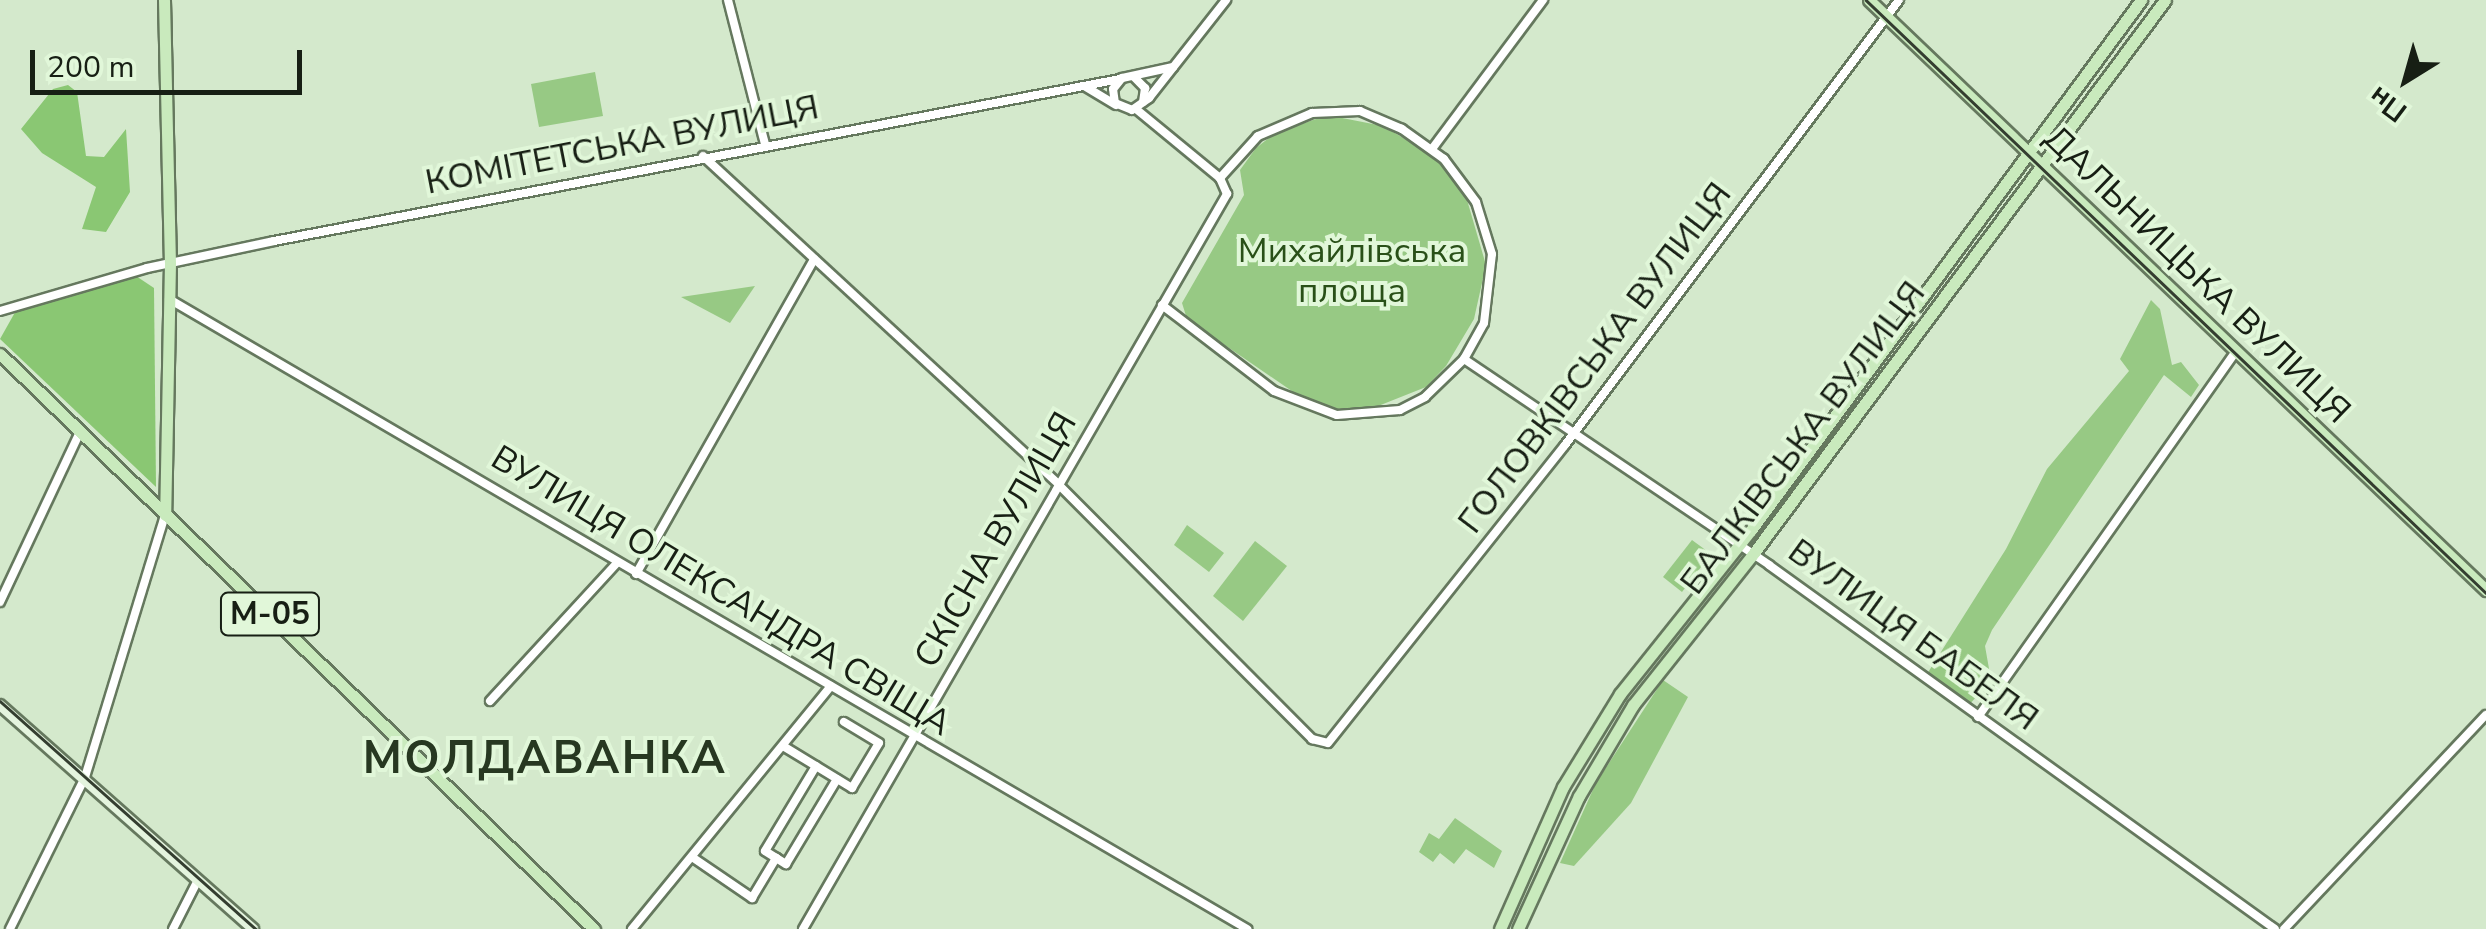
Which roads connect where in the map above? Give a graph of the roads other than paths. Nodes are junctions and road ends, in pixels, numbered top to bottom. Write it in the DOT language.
graph roads {
  1 [pos="164,0"];
  2 [pos="728,0"];
  3 [pos="1226,0"];
  4 [pos="1543,0"];
  5 [pos="1869,0"];
  6 [pos="1899,0"];
  7 [pos="2142,0"];
  8 [pos="2165,0"];
  9 [pos="1886,17"];
  10 [pos="1173,67"];
  11 [pos="1134,77"];
  12 [pos="1120,79"];
  13 [pos="1086,87"];
  14 [pos="1117,105"];
  15 [pos="1140,106"];
  16 [pos="766,144"];
  17 [pos="1432,149"];
  18 [pos="2029,153"];
  19 [pos="703,156"];
  20 [pos="2042,165"];
  21 [pos="1220,178"];
  22 [pos="814,258"];
  23 [pos="170,263"];
  24 [pos="170,298"];
  25 [pos="1162,305"];
  26 [pos="0,311"];
  27 [pos="2236,351"];
  28 [pos="0,354"];
  29 [pos="1464,359"];
  30 [pos="80,432"];
  31 [pos="1573,435"];
  32 [pos="1060,485"];
  33 [pos="165,515"];
  34 [pos="1740,544"];
  35 [pos="1754,554"];
  36 [pos="617,564"];
  37 [pos="636,574"];
  38 [pos="2486,590"];
  39 [pos="0,602"];
  40 [pos="831,686"];
  41 [pos="490,701"];
  42 [pos="0,705"];
  43 [pos="2486,715"];
  44 [pos="1978,717"];
  45 [pos="844,722"];
  46 [pos="915,737"];
  47 [pos="782,746"];
  48 [pos="816,766"];
  49 [pos="837,779"];
  50 [pos="83,780"];
  51 [pos="692,856"];
  52 [pos="776,858"];
  53 [pos="198,880"];
  54 [pos="10,929"];
  55 [pos="173,929"];
  56 [pos="253,929"];
  57 [pos="594,929"];
  58 [pos="632,929"];
  59 [pos="803,929"];
  60 [pos="1247,929"];
  61 [pos="1500,929"];
  62 [pos="1518,929"];
  63 [pos="2275,929"];
  64 [pos="2284,929"];
  1 -- 23 [label="main road"];
  2 -- 16 [label="street"];
  3 -- 10 [label="street"];
  4 -- 17 [label="street"];
  5 -- 9 [label="main road, ДАЛЬНИЦЬКА ВУЛИЦЯ"];
  6 -- 9 [label="street, ГОЛОВКІВСЬКА ВУЛИЦЯ"];
  7 -- 18 [label="main road, БАЛКІВСЬКА ВУЛИЦЯ"];
  8 -- 20 [label="main road, БАЛКІВСЬКА ВУЛИЦЯ"];
  9 -- 18 [label="main road, ДАЛЬНИЦЬКА ВУЛИЦЯ"];
  9 -- 31 [label="street, ГОЛОВКІВСЬКА ВУЛИЦЯ"];
  10 -- 11 [label="street"];
  10 -- 15 [label="street"];
  11 -- 12 [label="street"];
  11 -- 15 [label="street"];
  12 -- 13 [label="street, КОМІТЕТСЬКА ВУЛИЦЯ"];
  12 -- 14 [label="street"];
  13 -- 14 [label="street"];
  13 -- 16 [label="street, КОМІТЕТСЬКА ВУЛИЦЯ"];
  14 -- 15 [label="street"];
  15 -- 21 [label="street"];
  16 -- 19 [label="street, КОМІТЕТСЬКА ВУЛИЦЯ"];
  17 -- 21 [label="street"];
  17 -- 29 [label="street"];
  18 -- 20 [label="main road, ДАЛЬНИЦЬКА ВУЛИЦЯ"];
  18 -- 34 [label="main road, БАЛКІВСЬКА ВУЛИЦЯ"];
  19 -- 22 [label="street"];
  19 -- 23 [label="street, КОМІТЕТСЬКА ВУЛИЦЯ"];
  20 -- 27 [label="main road, ДАЛЬНИЦЬКА ВУЛИЦЯ"];
  20 -- 35 [label="main road, БАЛКІВСЬКА ВУЛИЦЯ"];
  21 -- 25 [label="street, CКІСНА ВУЛИЦЯ"];
  22 -- 32 [label="street"];
  22 -- 37 [label="street"];
  23 -- 24 [label="main road"];
  23 -- 26 [label="street, КОМІТЕТСЬКА ВУЛИЦЯ"];
  24 -- 33 [label="main road"];
  24 -- 36 [label="street, ВУЛИЦЯ ОЛЕКСАНДРА СВІЩА"];
  25 -- 29 [label="street"];
  25 -- 32 [label="street, CКІСНА ВУЛИЦЯ"];
  27 -- 38 [label="main road, ДАЛЬНИЦЬКА ВУЛИЦЯ"];
  27 -- 44 [label="street"];
  28 -- 30 [label="main road, М-05"];
  29 -- 31 [label="street, ВУЛИЦЯ БАБЕЛЯ"];
  30 -- 33 [label="main road, М-05"];
  30 -- 39 [label="street"];
  31 -- 32 [label="street, ГОЛОВКІВСЬКА ВУЛИЦЯ"];
  31 -- 34 [label="street, ВУЛИЦЯ БАБЕЛЯ"];
  32 -- 46 [label="street, CКІСНА ВУЛИЦЯ"];
  33 -- 50 [label="street"];
  33 -- 57 [label="main road, М-05"];
  34 -- 35 [label="street, ВУЛИЦЯ БАБЕЛЯ"];
  34 -- 61 [label="main road, БАЛКІВСЬКА ВУЛИЦЯ"];
  35 -- 44 [label="street, ВУЛИЦЯ БАБЕЛЯ"];
  35 -- 62 [label="main road, БАЛКІВСЬКА ВУЛИЦЯ"];
  36 -- 37 [label="street, ВУЛИЦЯ ОЛЕКСАНДРА СВІЩА"];
  36 -- 41 [label="street"];
  37 -- 40 [label="street, ВУЛИЦЯ ОЛЕКСАНДРА СВІЩА"];
  40 -- 46 [label="street, ВУЛИЦЯ ОЛЕКСАНДРА СВІЩА"];
  40 -- 47 [label="street"];
  42 -- 50 [label="main road"];
  43 -- 64 [label="street"];
  44 -- 63 [label="street, ВУЛИЦЯ БАБЕЛЯ"];
  45 -- 49 [label="street"];
  46 -- 59 [label="street, CКІСНА ВУЛИЦЯ"];
  46 -- 60 [label="street, ВУЛИЦЯ ОЛЕКСАНДРА СВІЩА"];
  47 -- 48 [label="street"];
  47 -- 51 [label="street"];
  48 -- 49 [label="street"];
  48 -- 52 [label="street"];
  49 -- 52 [label="street"];
  50 -- 53 [label="main road"];
  50 -- 54 [label="street"];
  51 -- 52 [label="street"];
  51 -- 58 [label="street"];
  53 -- 55 [label="street"];
  53 -- 56 [label="main road"];
}
